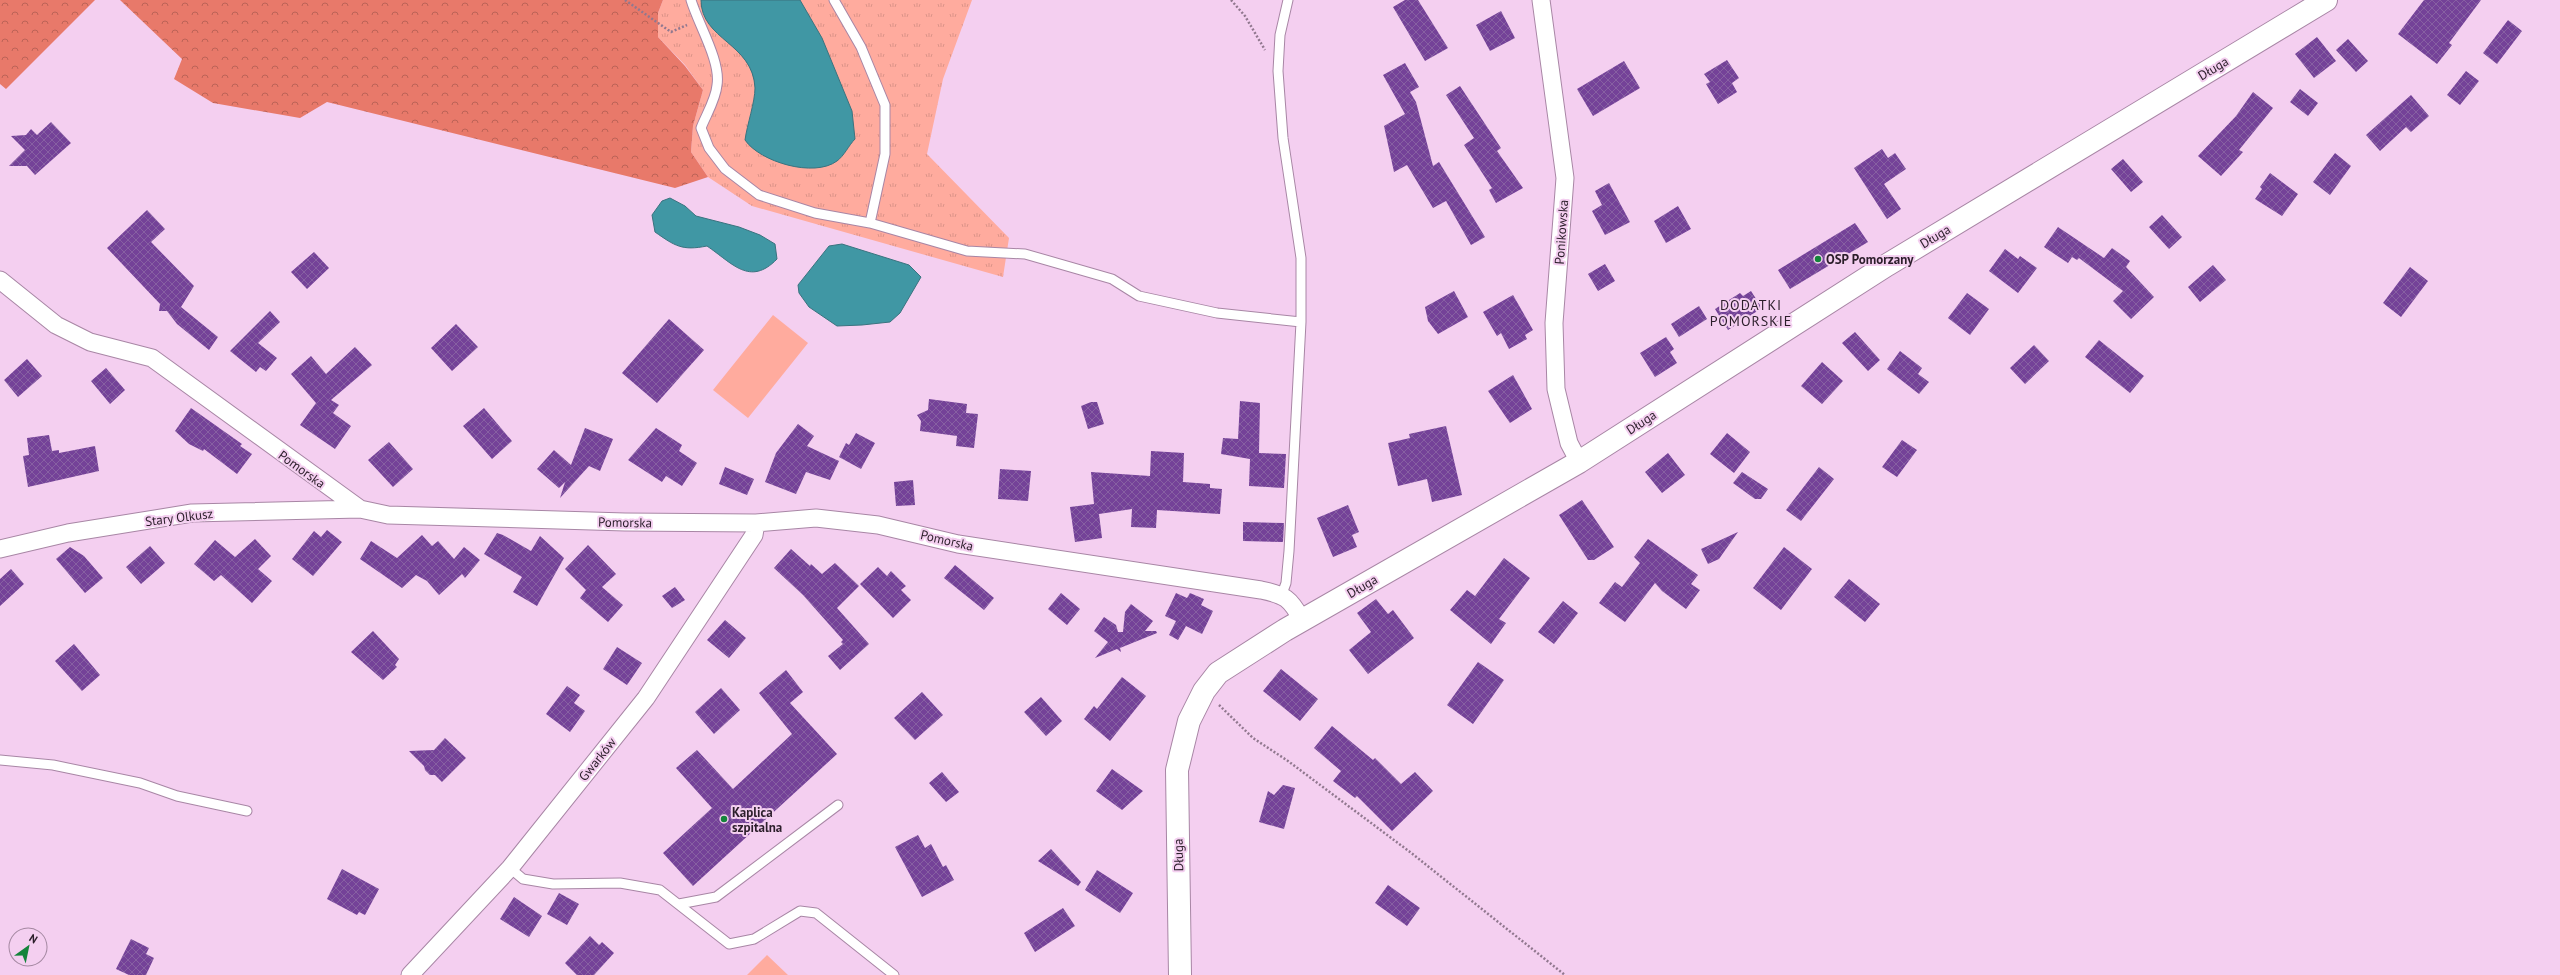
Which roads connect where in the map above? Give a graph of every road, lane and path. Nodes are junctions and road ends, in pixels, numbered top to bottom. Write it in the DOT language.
graph roads {
  1 [pos="625,0"];
  2 [pos="691,0"];
  3 [pos="834,0"];
  4 [pos="1231,0"];
  5 [pos="1288,0"];
  6 [pos="1542,0"];
  7 [pos="2326,0"];
  8 [pos="697,21"];
  9 [pos="1278,71"];
  10 [pos="870,223"];
  11 [pos="0,280"];
  12 [pos="1301,322"];
  13 [pos="1579,462"];
  14 [pos="360,509"];
  15 [pos="756,523"];
  16 [pos="0,549"];
  17 [pos="1282,594"];
  18 [pos="1302,620"];
  19 [pos="1204,691"];
  20 [pos="0,760"];
  21 [pos="838,805"];
  22 [pos="247,811"];
  23 [pos="510,868"];
  24 [pos="679,904"];
  25 [pos="410,975"];
  26 [pos="894,975"];
  27 [pos="1180,975"];
  28 [pos="1565,975"];
  1 -- 8 [label="path"];
  2 -- 8 [label="lane"];
  3 -- 10 [label="lane"];
  4 -- 9 [label="path"];
  5 -- 9 [label="lane"];
  6 -- 13 [label="street, Ponikowska"];
  7 -- 13 [label="street, Długa"];
  8 -- 10 [label="lane"];
  9 -- 12 [label="lane"];
  10 -- 12 [label="lane"];
  11 -- 14 [label="street, Pomorska"];
  12 -- 17 [label="lane"];
  13 -- 18 [label="street, Długa"];
  14 -- 15 [label="street, Pomorska"];
  14 -- 16 [label="street, Stary Olkusz"];
  15 -- 17 [label="street, Pomorska"];
  15 -- 23 [label="street, Gwarków"];
  17 -- 18 [label="street"];
  18 -- 19 [label="street, Długa"];
  19 -- 27 [label="street, Długa"];
  19 -- 28 [label="path"];
  20 -- 22 [label="lane"];
  21 -- 24 [label="lane"];
  23 -- 24 [label="lane"];
  23 -- 25 [label="street, Gwarków"];
  24 -- 26 [label="lane"];
}
